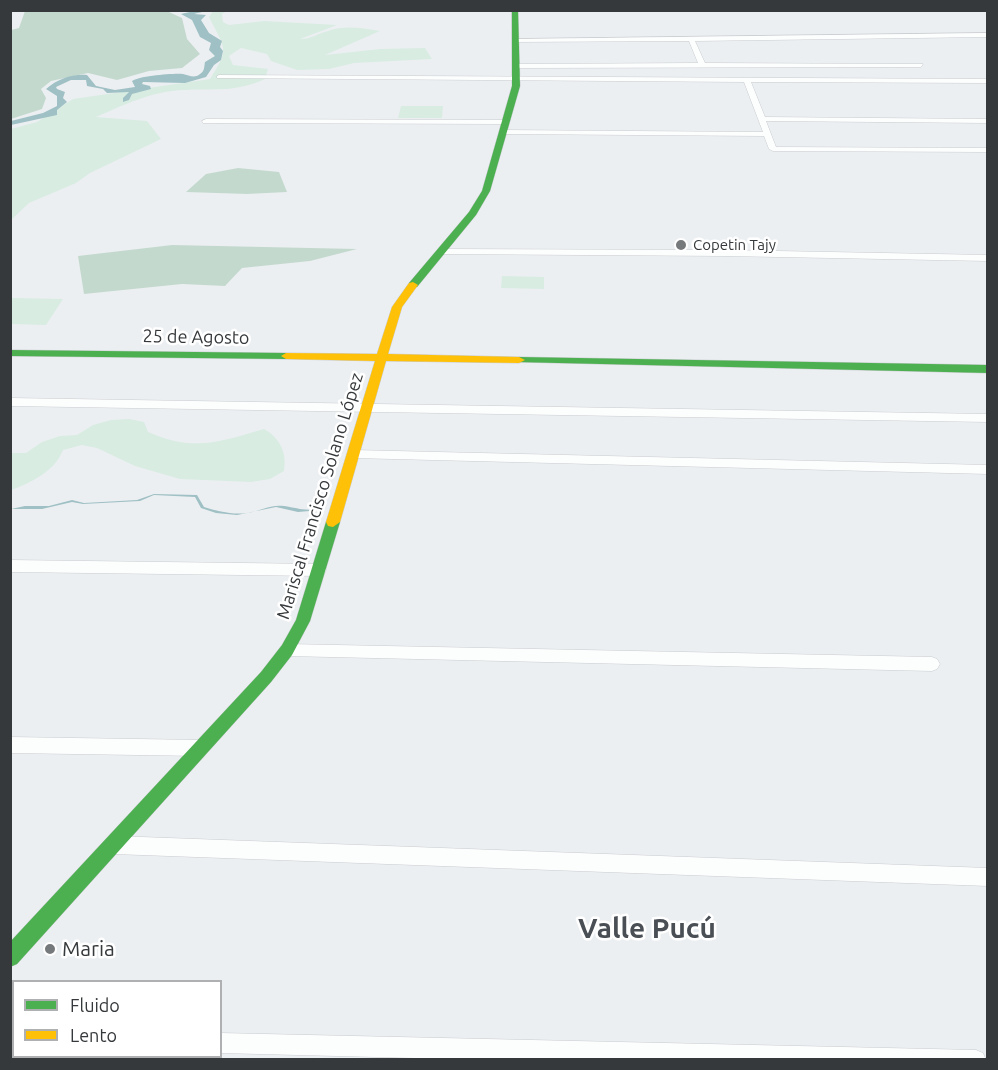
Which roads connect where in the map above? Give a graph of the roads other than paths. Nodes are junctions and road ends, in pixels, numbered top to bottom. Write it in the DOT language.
graph roads {
  1 [pos="515,10"];
  2 [pos="987,35"];
  3 [pos="691,38"];
  4 [pos="515,41"];
  5 [pos="702,65"];
  6 [pos="921,65"];
  7 [pos="516,74"];
  8 [pos="219,77"];
  9 [pos="747,80"];
  10 [pos="987,81"];
  11 [pos="762,119"];
  12 [pos="206,121"];
  13 [pos="987,121"];
  14 [pos="505,127"];
  15 [pos="767,134"];
  16 [pos="987,150"];
  17 [pos="441,252"];
  18 [pos="987,258"];
  19 [pos="11,353"];
  20 [pos="381,357"];
  21 [pos="987,369"];
  22 [pos="10,402"];
  23 [pos="367,406"];
  24 [pos="987,418"];
  25 [pos="353,454"];
  26 [pos="987,470"];
  27 [pos="10,566"];
  28 [pos="319,570"];
  29 [pos="287,650"];
  30 [pos="932,664"];
  31 [pos="10,745"];
  32 [pos="201,748"];
  33 [pos="114,844"];
  34 [pos="987,877"];
  35 [pos="10,957"];
  36 [pos="222,1043"];
  37 [pos="967,1059"];
  38 [pos="976,1059"];
  1 -- 4 [label="main road, Mariscal Francisco Solano López"];
  2 -- 3 [label="street"];
  3 -- 4 [label="street"];
  3 -- 5 [label="street"];
  4 -- 7 [label="main road, Mariscal Francisco Solano López"];
  5 -- 6 [label="street"];
  5 -- 7 [label="street"];
  7 -- 8 [label="street"];
  7 -- 9 [label="street"];
  7 -- 14 [label="main road, Mariscal Francisco Solano López"];
  9 -- 10 [label="street"];
  9 -- 11 [label="street"];
  11 -- 13 [label="street"];
  11 -- 15 [label="street"];
  12 -- 14 [label="street"];
  14 -- 15 [label="street"];
  14 -- 17 [label="main road, Mariscal Francisco Solano López"];
  15 -- 16 [label="street"];
  17 -- 18 [label="street"];
  17 -- 20 [label="main road, Mariscal Francisco Solano López"];
  19 -- 20 [label="main road, 25 de Agosto"];
  20 -- 21 [label="main road, 25 de Agosto"];
  20 -- 23 [label="main road, Mariscal Francisco Solano López"];
  22 -- 23 [label="street"];
  23 -- 24 [label="street"];
  23 -- 25 [label="main road, Mariscal Francisco Solano López"];
  25 -- 26 [label="street"];
  25 -- 28 [label="main road, Mariscal Francisco Solano López"];
  27 -- 28 [label="street"];
  28 -- 29 [label="main road, Mariscal Francisco Solano López"];
  29 -- 30 [label="street"];
  29 -- 32 [label="main road, Mariscal Francisco Solano López"];
  31 -- 32 [label="street"];
  32 -- 33 [label="main road, Mariscal Francisco Solano López"];
  33 -- 34 [label="street"];
  33 -- 35 [label="main road, Mariscal Francisco Solano López"];
  36 -- 37 [label="street"];
  37 -- 38 [label="street"];
}
